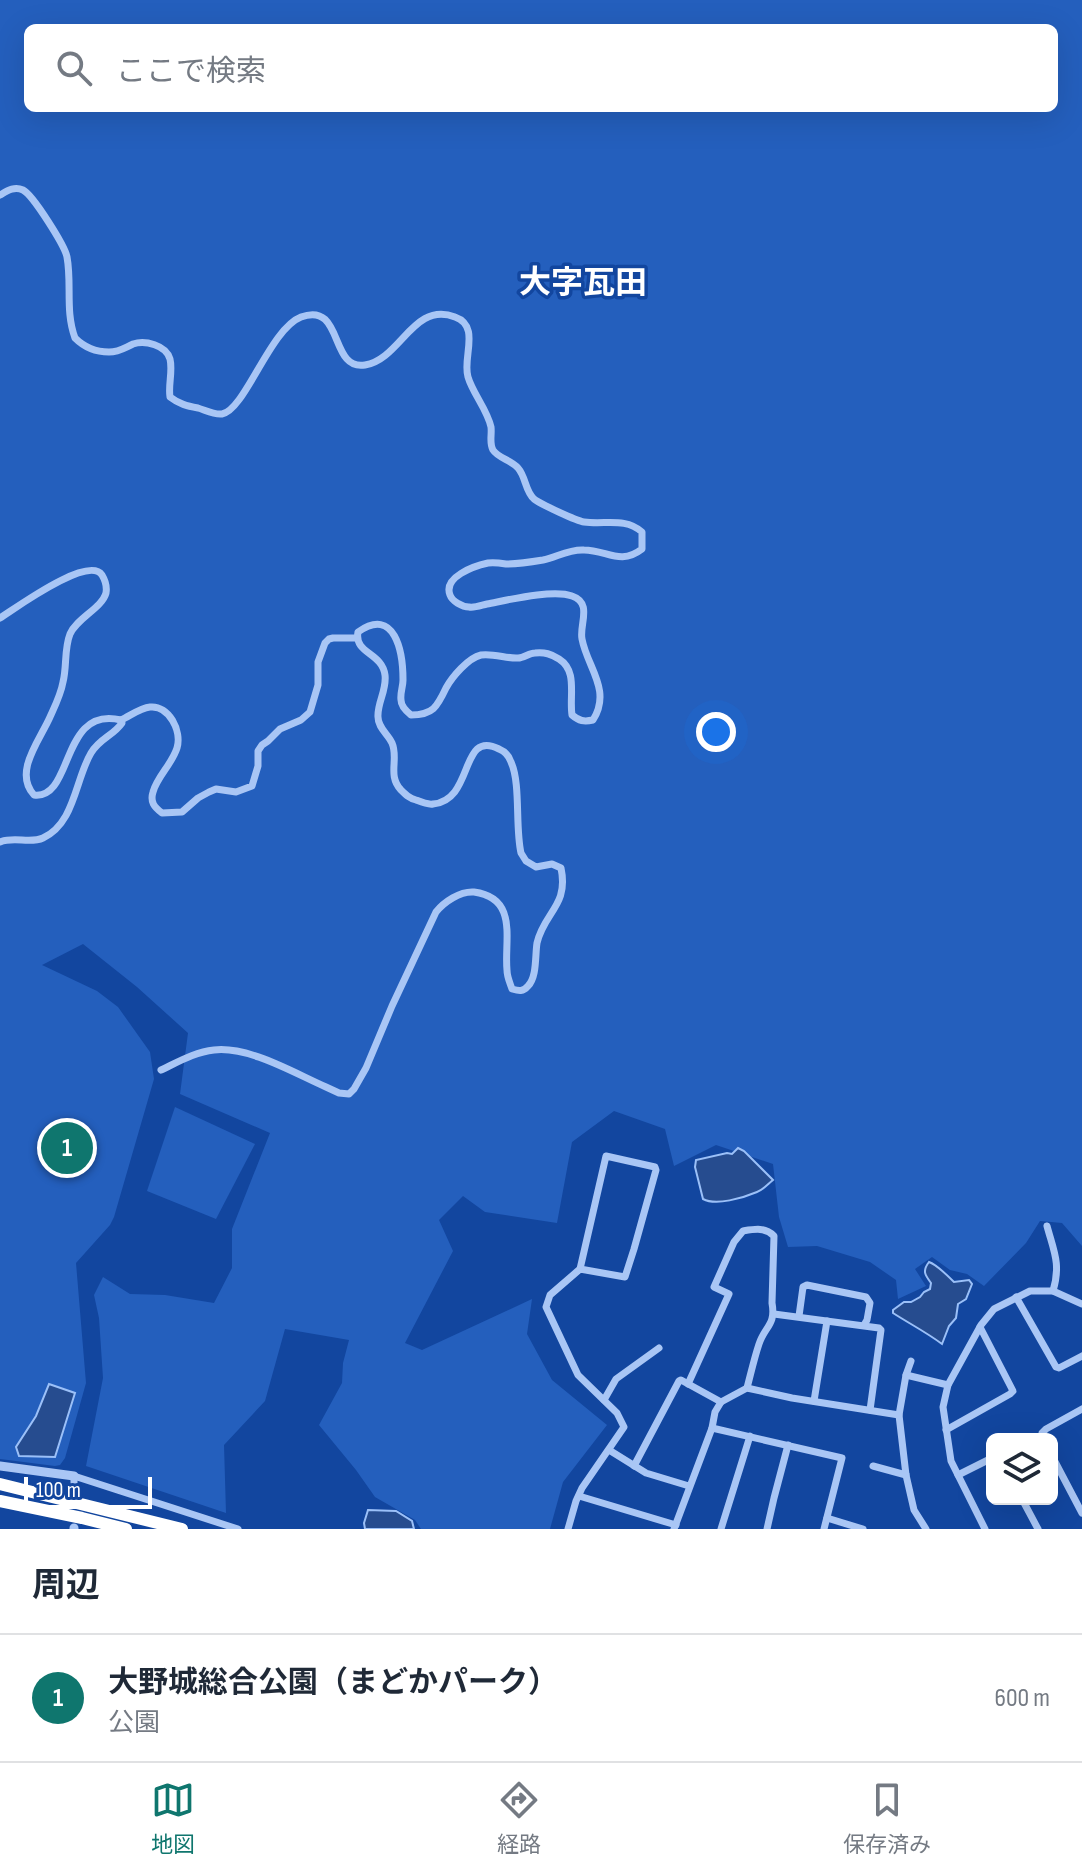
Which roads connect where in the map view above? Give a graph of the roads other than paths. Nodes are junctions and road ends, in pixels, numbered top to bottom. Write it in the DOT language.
graph roads {
  1 [pos="0,195"];
  2 [pos="0,618"];
  3 [pos="357,638"];
  4 [pos="121,720"];
  5 [pos="0,842"];
  6 [pos="161,1070"];
  7 [pos="1047,1226"];
  8 [pos="580,1269"];
  9 [pos="1053,1291"];
  10 [pos="1016,1297"];
  11 [pos="1082,1304"];
  12 [pos="774,1314"];
  13 [pos="799,1316"];
  14 [pos="827,1321"];
  15 [pos="864,1325"];
  16 [pos="980,1327"];
  17 [pos="659,1348"];
  18 [pos="1082,1356"];
  19 [pos="911,1361"];
  20 [pos="906,1375"];
  21 [pos="688,1384"];
  22 [pos="948,1385"];
  23 [pos="747,1388"];
  24 [pos="604,1400"];
  25 [pos="814,1401"];
  26 [pos="721,1402"];
  27 [pos="870,1410"];
  28 [pos="1081,1412"];
  29 [pos="899,1415"];
  30 [pos="712,1428"];
  31 [pos="946,1430"];
  32 [pos="1042,1433"];
  33 [pos="750,1436"];
  34 [pos="788,1445"];
  35 [pos="609,1450"];
  36 [pos="986,1461"];
  37 [pos="0,1466"];
  38 [pos="634,1466"];
  39 [pos="873,1466"];
  40 [pos="1058,1467"];
  41 [pos="906,1475"];
  42 [pos="958,1475"];
  43 [pos="74,1476"];
  44 [pos="0,1484"];
  45 [pos="689,1486"];
  46 [pos="74,1491"];
  47 [pos="579,1496"];
  48 [pos="0,1501"];
  49 [pos="1025,1505"];
  50 [pos="1082,1513"];
  51 [pos="827,1518"];
  52 [pos="675,1527"];
  53 [pos="126,1529"];
  54 [pos="182,1529"];
  55 [pos="238,1529"];
  56 [pos="568,1529"];
  57 [pos="721,1529"];
  58 [pos="767,1529"];
  59 [pos="824,1529"];
  60 [pos="863,1529"];
  61 [pos="926,1529"];
  62 [pos="985,1529"];
  63 [pos="1038,1529"];
  1 -- 3 [label="street"];
  2 -- 4 [label="street"];
  3 -- 4 [label="street"];
  3 -- 6 [label="street"];
  4 -- 5 [label="street"];
  7 -- 9 [label="street"];
  8 -- 8 [label="street"];
  8 -- 24 [label="street"];
  9 -- 10 [label="street"];
  9 -- 11 [label="street"];
  10 -- 16 [label="street"];
  10 -- 18 [label="street"];
  12 -- 13 [label="street"];
  12 -- 21 [label="street"];
  12 -- 23 [label="street"];
  13 -- 14 [label="street"];
  13 -- 15 [label="street"];
  14 -- 15 [label="street"];
  14 -- 25 [label="street"];
  15 -- 27 [label="street"];
  16 -- 22 [label="street"];
  16 -- 31 [label="street"];
  17 -- 24 [label="street"];
  19 -- 20 [label="street"];
  20 -- 22 [label="street"];
  20 -- 29 [label="street"];
  21 -- 26 [label="street"];
  21 -- 38 [label="street"];
  22 -- 31 [label="street"];
  23 -- 25 [label="street"];
  23 -- 26 [label="street"];
  24 -- 35 [label="street"];
  25 -- 27 [label="street"];
  26 -- 30 [label="street"];
  27 -- 29 [label="street"];
  28 -- 32 [label="street"];
  29 -- 41 [label="street"];
  30 -- 33 [label="street"];
  30 -- 45 [label="street"];
  31 -- 42 [label="street"];
  33 -- 34 [label="street"];
  33 -- 57 [label="street"];
  34 -- 51 [label="street"];
  34 -- 58 [label="street"];
  35 -- 38 [label="street"];
  35 -- 47 [label="street"];
  36 -- 42 [label="street"];
  37 -- 43 [label="street"];
  38 -- 45 [label="street"];
  39 -- 41 [label="street"];
  40 -- 50 [label="street"];
  41 -- 61 [label="street"];
  42 -- 62 [label="street"];
  43 -- 46 [label="street"];
  43 -- 55 [label="street"];
  44 -- 54 [label="highway"];
  45 -- 52 [label="street"];
  47 -- 52 [label="street"];
  47 -- 56 [label="street"];
  48 -- 53 [label="highway"];
  49 -- 63 [label="street"];
  51 -- 59 [label="street"];
  51 -- 60 [label="street"];
}
